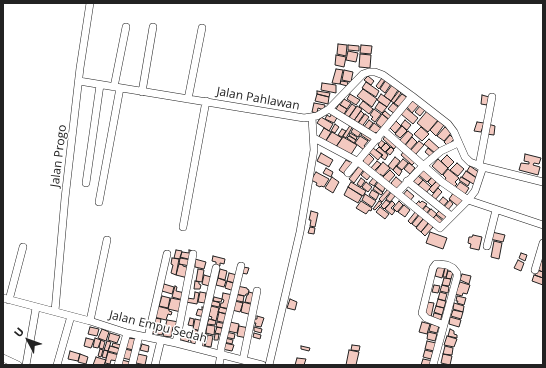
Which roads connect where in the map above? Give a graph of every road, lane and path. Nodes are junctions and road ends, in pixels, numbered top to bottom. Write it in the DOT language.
graph roads {
  1 [pos="90,3"];
  2 [pos="126,27"];
  3 [pos="153,27"];
  4 [pos="202,28"];
  5 [pos="79,81"];
  6 [pos="100,85"];
  7 [pos="117,88"];
  8 [pos="142,92"];
  9 [pos="412,96"];
  10 [pos="492,97"];
  11 [pos="188,99"];
  12 [pos="206,101"];
  13 [pos="329,109"];
  14 [pos="312,118"];
  15 [pos="384,131"];
  16 [pos="314,138"];
  17 [pos="378,139"];
  18 [pos="458,143"];
  19 [pos="357,161"];
  20 [pos="423,166"];
  21 [pos="481,166"];
  22 [pos="348,173"];
  23 [pos="407,181"];
  24 [pos="543,182"];
  25 [pos="86,183"];
  26 [pos="397,193"];
  27 [pos="468,200"];
  28 [pos="99,202"];
  29 [pos="496,210"];
  30 [pos="451,216"];
  31 [pos="543,225"];
  32 [pos="183,227"];
  33 [pos="107,240"];
  34 [pos="543,244"];
  35 [pos="487,246"];
  36 [pos="23,247"];
  37 [pos="167,254"];
  38 [pos="193,254"];
  39 [pos="241,266"];
  40 [pos="216,268"];
  41 [pos="535,270"];
  42 [pos="258,291"];
  43 [pos="6,299"];
  44 [pos="36,308"];
  45 [pos="55,311"];
  46 [pos="71,316"];
  47 [pos="90,321"];
  48 [pos="444,325"];
  49 [pos="127,333"];
  50 [pos="139,336"];
  51 [pos="148,337"];
  52 [pos="161,340"];
  53 [pos="176,343"];
  54 [pos="198,348"];
  55 [pos="221,354"];
  56 [pos="3,358"];
  57 [pos="243,360"];
  58 [pos="250,363"];
  59 [pos="18,365"];
  60 [pos="26,365"];
  61 [pos="57,365"];
  62 [pos="118,365"];
  63 [pos="132,365"];
  64 [pos="155,365"];
  65 [pos="219,365"];
  66 [pos="262,365"];
  67 [pos="269,365"];
  68 [pos="433,365"];
  1 -- 5 [label="street, Jalan Progo"];
  2 -- 7 [label="street"];
  3 -- 8 [label="street"];
  4 -- 11 [label="street"];
  5 -- 6 [label="street, Jalan Pahlawan"];
  5 -- 45 [label="street, Jalan Progo"];
  6 -- 7 [label="street, Jalan Pahlawan"];
  6 -- 25 [label="street"];
  7 -- 8 [label="street, Jalan Pahlawan"];
  7 -- 28 [label="street"];
  8 -- 11 [label="street, Jalan Pahlawan"];
  9 -- 13 [label="street, Jalan Pahlawan"];
  9 -- 15 [label="street"];
  9 -- 18 [label="street, Jalan Pahlawan"];
  10 -- 21 [label="street"];
  11 -- 12 [label="street, Jalan Pahlawan"];
  12 -- 14 [label="street, Jalan Pahlawan"];
  12 -- 32 [label="street"];
  13 -- 14 [label="street, Jalan Pahlawan"];
  13 -- 17 [label="street"];
  14 -- 16 [label="street"];
  15 -- 17 [label="street"];
  15 -- 20 [label="street"];
  16 -- 19 [label="street"];
  16 -- 67 [label="street"];
  17 -- 19 [label="street"];
  18 -- 20 [label="street"];
  18 -- 21 [label="street, Jalan Pahlawan"];
  19 -- 22 [label="street"];
  19 -- 26 [label="street"];
  20 -- 23 [label="street"];
  20 -- 27 [label="street"];
  21 -- 24 [label="street, Jalan Pahlawan"];
  21 -- 27 [label="street"];
  23 -- 26 [label="street"];
  23 -- 30 [label="street"];
  26 -- 30 [label="street"];
  27 -- 29 [label="street"];
  27 -- 30 [label="street"];
  29 -- 31 [label="street"];
  29 -- 35 [label="street"];
  33 -- 47 [label="street"];
  34 -- 41 [label="street"];
  36 -- 43 [label="street"];
  37 -- 51 [label="street"];
  38 -- 53 [label="street"];
  39 -- 55 [label="street"];
  40 -- 54 [label="street"];
  42 -- 57 [label="street"];
  43 -- 44 [label="street, Jalan Empu Sedah"];
  44 -- 45 [label="street, Jalan Empu Sedah"];
  44 -- 60 [label="street"];
  45 -- 46 [label="street, Jalan Empu Sedah"];
  46 -- 47 [label="street, Jalan Empu Sedah"];
  46 -- 61 [label="street"];
  47 -- 49 [label="street, Jalan Empu Sedah"];
  48 -- 48 [label="street"];
  48 -- 68 [label="street"];
  49 -- 50 [label="street, Jalan Empu Sedah"];
  49 -- 62 [label="street"];
  50 -- 51 [label="street, Jalan Empu Sedah"];
  50 -- 63 [label="street"];
  51 -- 52 [label="street, Jalan Empu Sedah"];
  52 -- 53 [label="street, Jalan Empu Sedah"];
  52 -- 64 [label="street"];
  53 -- 54 [label="street, Jalan Empu Sedah"];
  54 -- 55 [label="street, Jalan Empu Sedah"];
  55 -- 57 [label="street, Jalan Empu Sedah"];
  55 -- 65 [label="street"];
  56 -- 59 [label="street"];
  57 -- 58 [label="street, Jalan Empu Sedah"];
  58 -- 66 [label="street, Jalan Empu Sedah"];
}
